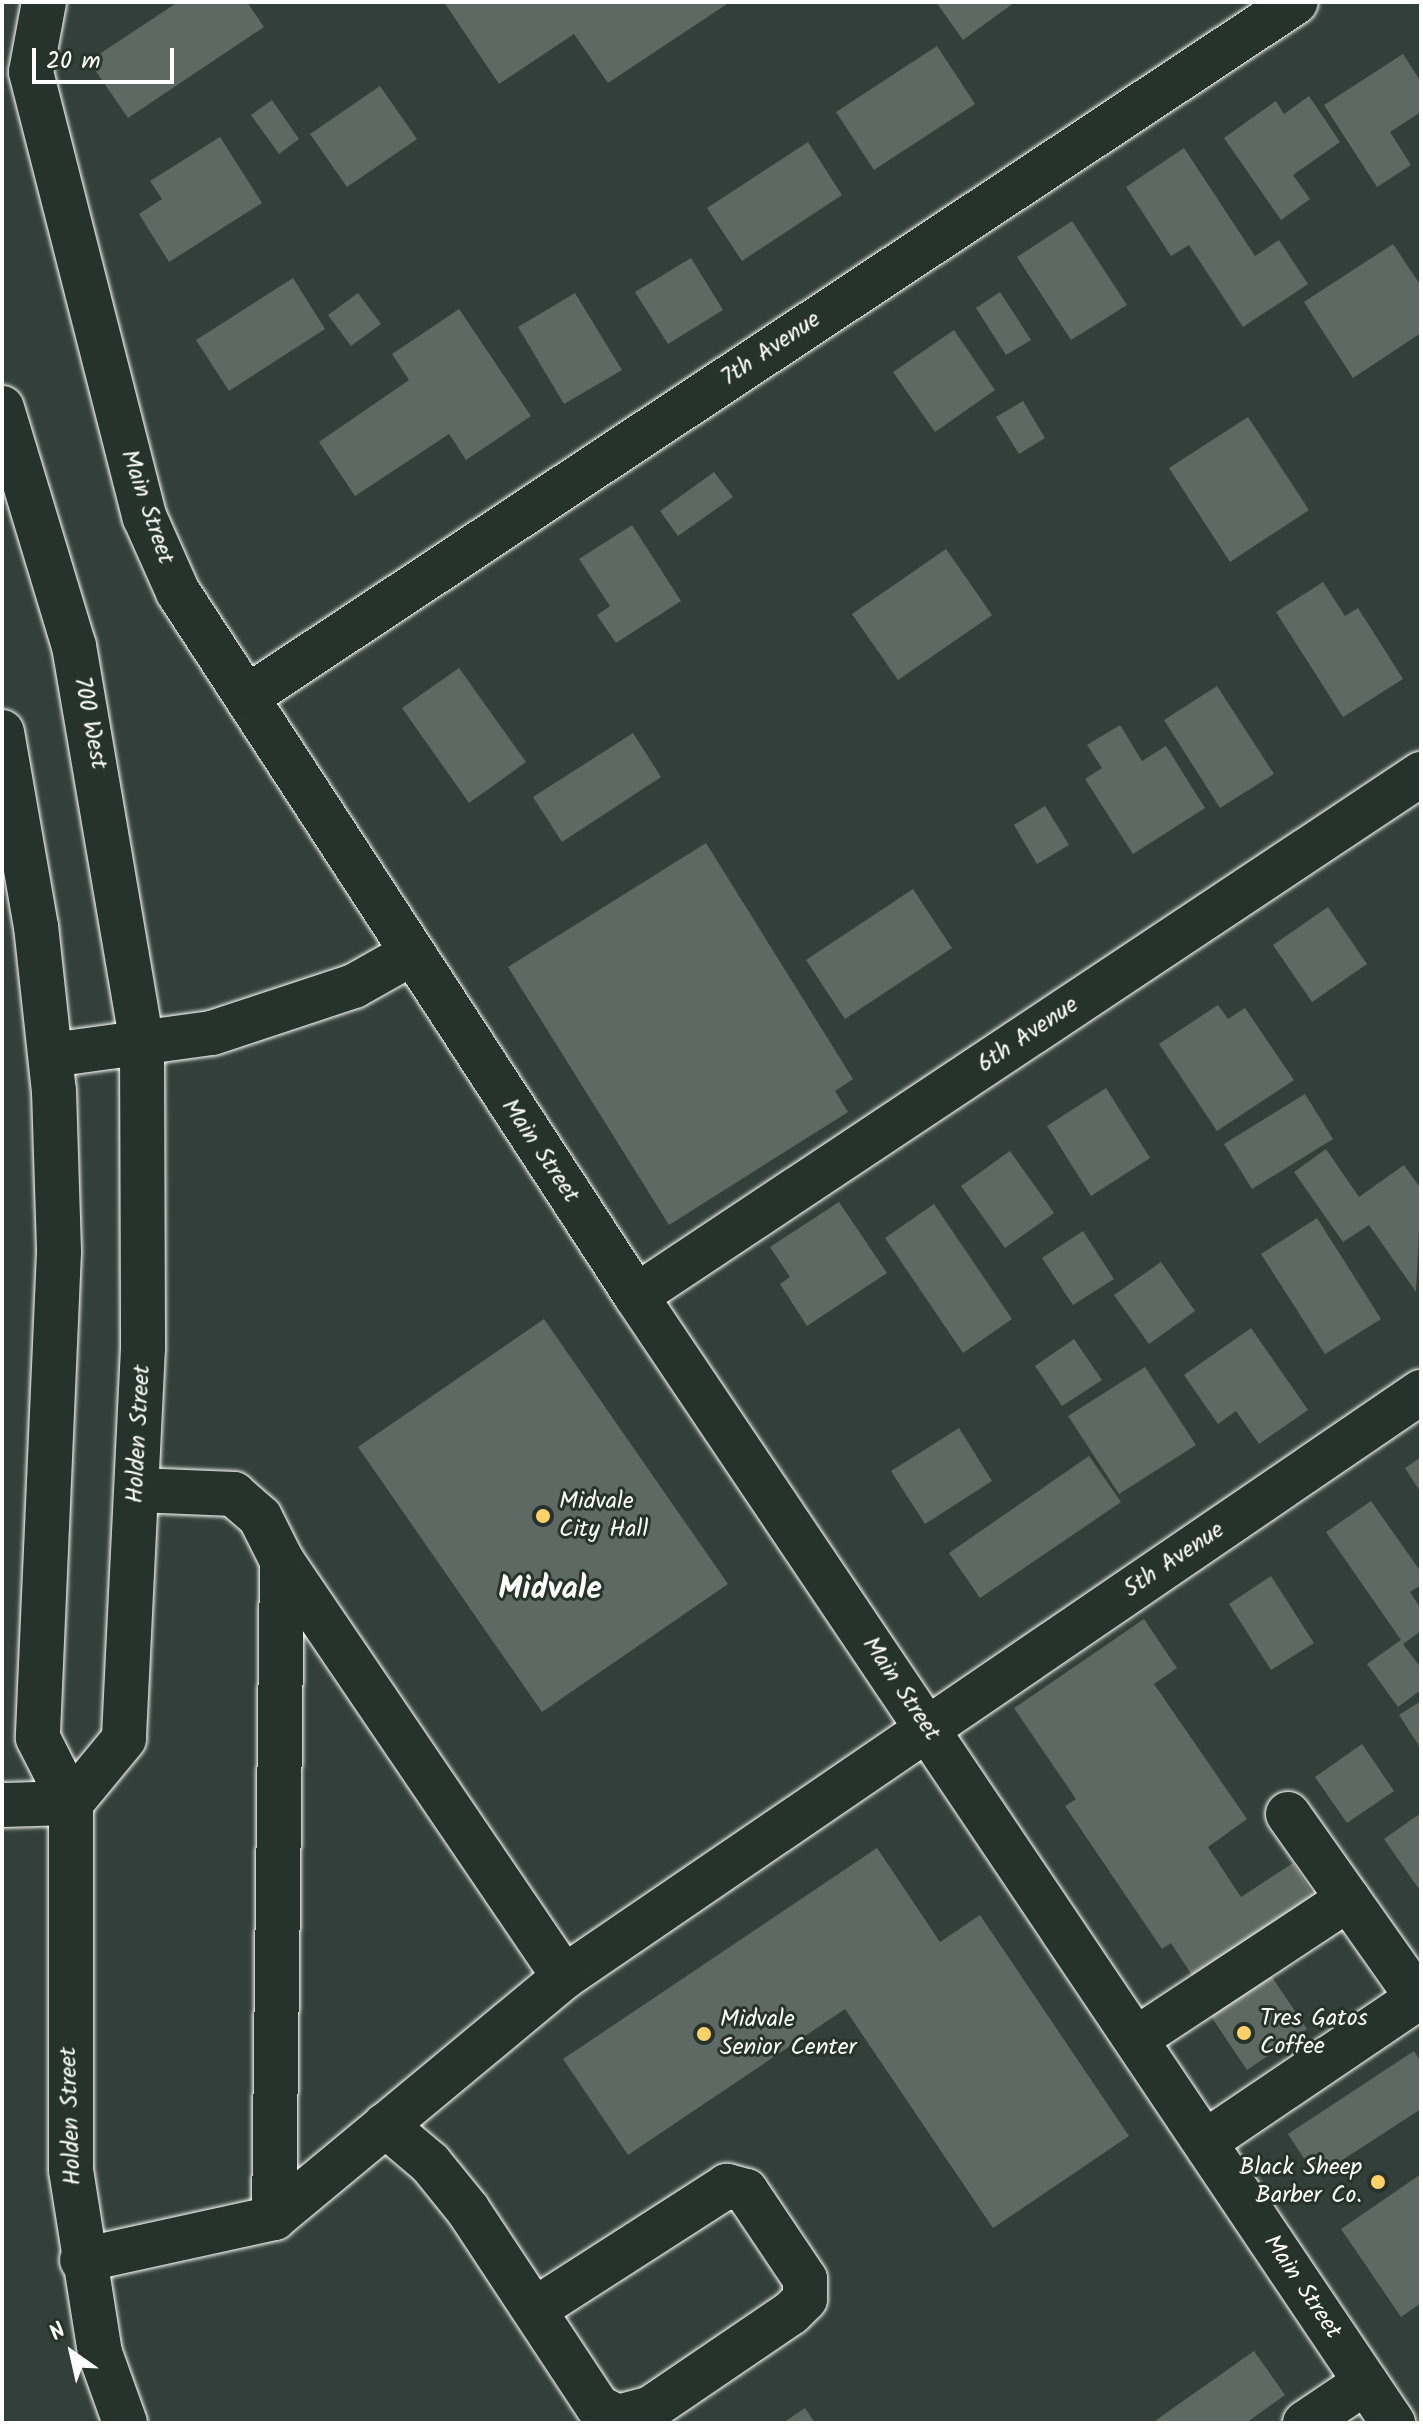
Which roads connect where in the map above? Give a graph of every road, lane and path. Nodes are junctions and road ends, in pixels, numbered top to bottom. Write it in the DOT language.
graph roads {
  1 [pos="44,2"];
  2 [pos="1296,2"];
  3 [pos="2,408"];
  4 [pos="247,697"];
  5 [pos="2,732"];
  6 [pos="1421,774"];
  7 [pos="409,955"];
  8 [pos="142,1045"];
  9 [pos="51,1055"];
  10 [pos="636,1296"];
  11 [pos="1421,1392"];
  12 [pos="137,1490"];
  13 [pos="282,1561"];
  14 [pos="927,1727"];
  15 [pos="71,1803"];
  16 [pos="2,1805"];
  17 [pos="1288,1814"];
  18 [pos="1348,1899"];
  19 [pos="564,1977"];
  20 [pos="1420,1997"];
  21 [pos="1136,2039"];
  22 [pos="385,2125"];
  23 [pos="1205,2142"];
  24 [pos="274,2218"];
  25 [pos="82,2260"];
  26 [pos="534,2310"];
  27 [pos="1366,2382"];
  28 [pos="125,2423"];
  29 [pos="1305,2423"];
  30 [pos="1393,2423"];
  1 -- 4 [label="street, Main Street"];
  2 -- 4 [label="street, 7th Avenue"];
  3 -- 8 [label="street, 700 West"];
  4 -- 7 [label="street, Main Street"];
  5 -- 9 [label="street"];
  6 -- 10 [label="street, 6th Avenue"];
  7 -- 8 [label="street"];
  7 -- 10 [label="street, Main Street"];
  8 -- 9 [label="street"];
  8 -- 12 [label="street, Holden Street"];
  9 -- 15 [label="street, Holden Street"];
  10 -- 14 [label="street, Main Street"];
  11 -- 14 [label="street, 5th Avenue"];
  12 -- 13 [label="street"];
  12 -- 15 [label="street, Holden Street"];
  13 -- 19 [label="street"];
  13 -- 24 [label="street"];
  14 -- 19 [label="street, 5th Avenue"];
  14 -- 21 [label="street, Main Street"];
  15 -- 16 [label="street"];
  15 -- 25 [label="street, Holden Street"];
  17 -- 18 [label="street"];
  18 -- 20 [label="street"];
  18 -- 21 [label="street"];
  19 -- 22 [label="street, 5th Avenue"];
  20 -- 23 [label="street"];
  21 -- 23 [label="street, Main Street"];
  22 -- 24 [label="street, 5th Avenue"];
  22 -- 26 [label="street"];
  23 -- 27 [label="street, Main Street"];
  24 -- 25 [label="street"];
  25 -- 28 [label="street, Holden Street"];
  26 -- 26 [label="street"];
  27 -- 29 [label="street"];
  27 -- 30 [label="street, Main Street"];
}
